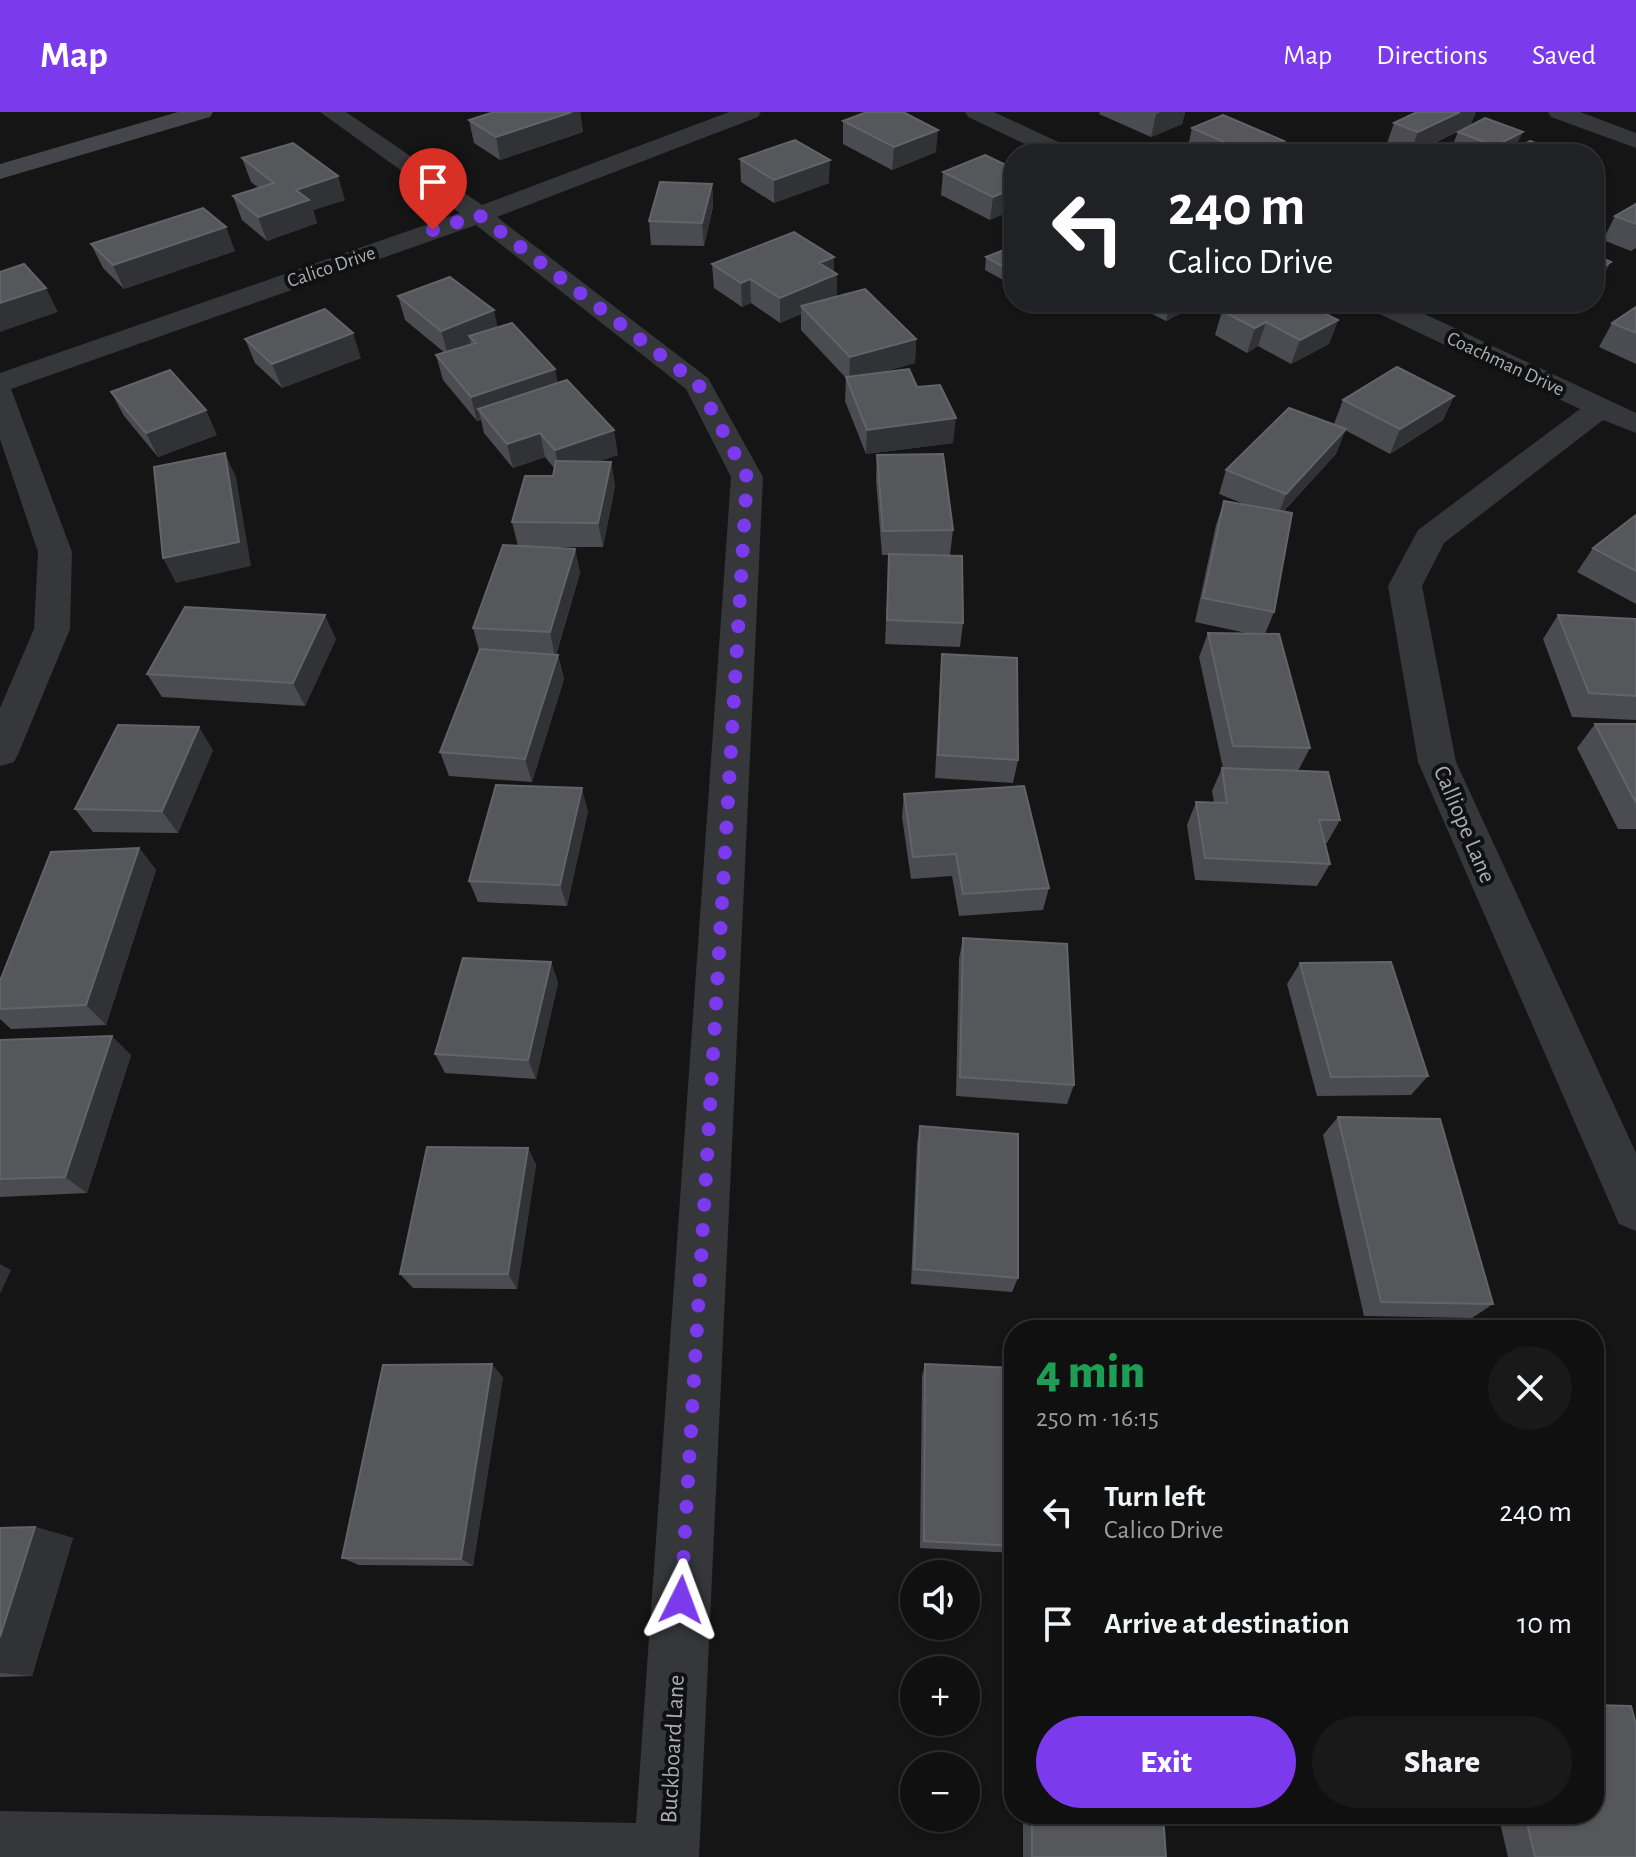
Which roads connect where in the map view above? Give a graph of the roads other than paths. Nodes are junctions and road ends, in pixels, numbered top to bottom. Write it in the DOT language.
graph roads {
  1 [pos="202,112"];
  2 [pos="331,112"];
  3 [pos="750,112"];
  4 [pos="976,112"];
  5 [pos="1571,114"];
  6 [pos="1636,141"];
  7 [pos="1044,144"];
  8 [pos="0,172"];
  9 [pos="479,215"];
  10 [pos="1398,312"];
  11 [pos="0,383"];
  12 [pos="0,395"];
  13 [pos="1600,408"];
  14 [pos="1636,424"];
  15 [pos="0,752"];
  16 [pos="1636,1208"];
  17 [pos="0,1843"];
  18 [pos="666,1857"];
  1 -- 8 [label="street"];
  2 -- 9 [label="street, Buckboard Lane"];
  3 -- 9 [label="street, Calico Drive"];
  4 -- 7 [label="street"];
  5 -- 6 [label="street"];
  9 -- 11 [label="street, Calico Drive"];
  9 -- 18 [label="street, Buckboard Lane"];
  10 -- 13 [label="street, Coachman Drive"];
  12 -- 15 [label="street"];
  13 -- 14 [label="street, Coachman Drive"];
  13 -- 16 [label="street, Calliope Lane"];
  17 -- 18 [label="street"];
}
